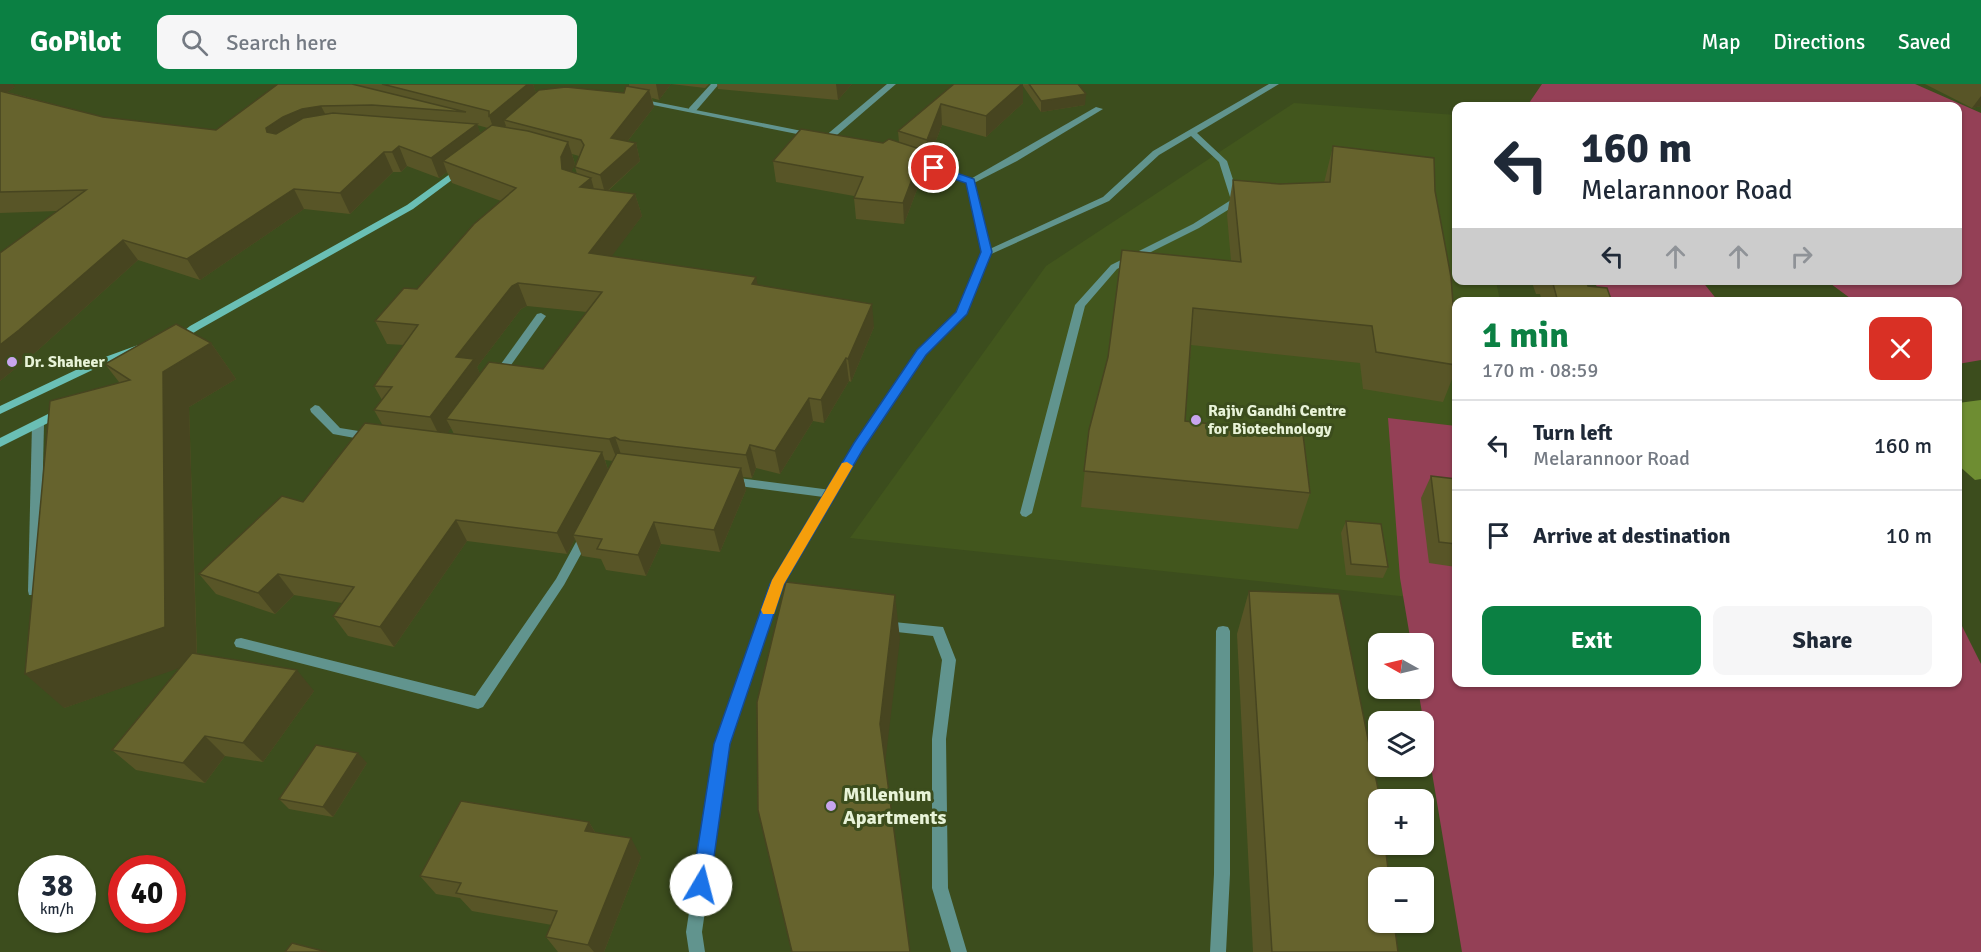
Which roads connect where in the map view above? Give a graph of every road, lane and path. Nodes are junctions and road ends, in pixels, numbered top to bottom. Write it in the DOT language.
graph roads {
  1 [pos="715,84"];
  2 [pos="892,84"];
  3 [pos="1275,84"];
  4 [pos="628,99"];
  5 [pos="1099,109"];
  6 [pos="692,110"];
  7 [pos="1191,132"];
  8 [pos="897,156"];
  9 [pos="472,160"];
  10 [pos="971,181"];
  11 [pos="986,252"];
  12 [pos="541,316"];
  13 [pos="487,390"];
  14 [pos="76,404"];
  15 [pos="315,409"];
  16 [pos="0,410"];
  17 [pos="38,424"];
  18 [pos="385,439"];
  19 [pos="0,443"];
  20 [pos="715,479"];
  21 [pos="831,494"];
  22 [pos="1026,513"];
  23 [pos="594,519"];
  24 [pos="33,602"];
  25 [pos="869,624"];
  26 [pos="1223,631"];
  27 [pos="241,643"];
  28 [pos="697,952"];
  29 [pos="959,952"];
  30 [pos="1218,952"];
  1 -- 6 [label="street"];
  2 -- 6 [label="street"];
  3 -- 7 [label="street"];
  4 -- 6 [label="street"];
  5 -- 10 [label="street"];
  7 -- 11 [label="street"];
  7 -- 22 [label="street"];
  8 -- 10 [label="street"];
  9 -- 16 [label="main road"];
  10 -- 11 [label="street"];
  11 -- 21 [label="street"];
  12 -- 13 [label="street"];
  14 -- 17 [label="main road"];
  15 -- 18 [label="street"];
  17 -- 19 [label="main road"];
  17 -- 24 [label="street"];
  20 -- 21 [label="street"];
  21 -- 28 [label="street"];
  23 -- 27 [label="street"];
  25 -- 29 [label="street"];
  26 -- 30 [label="street"];
}
